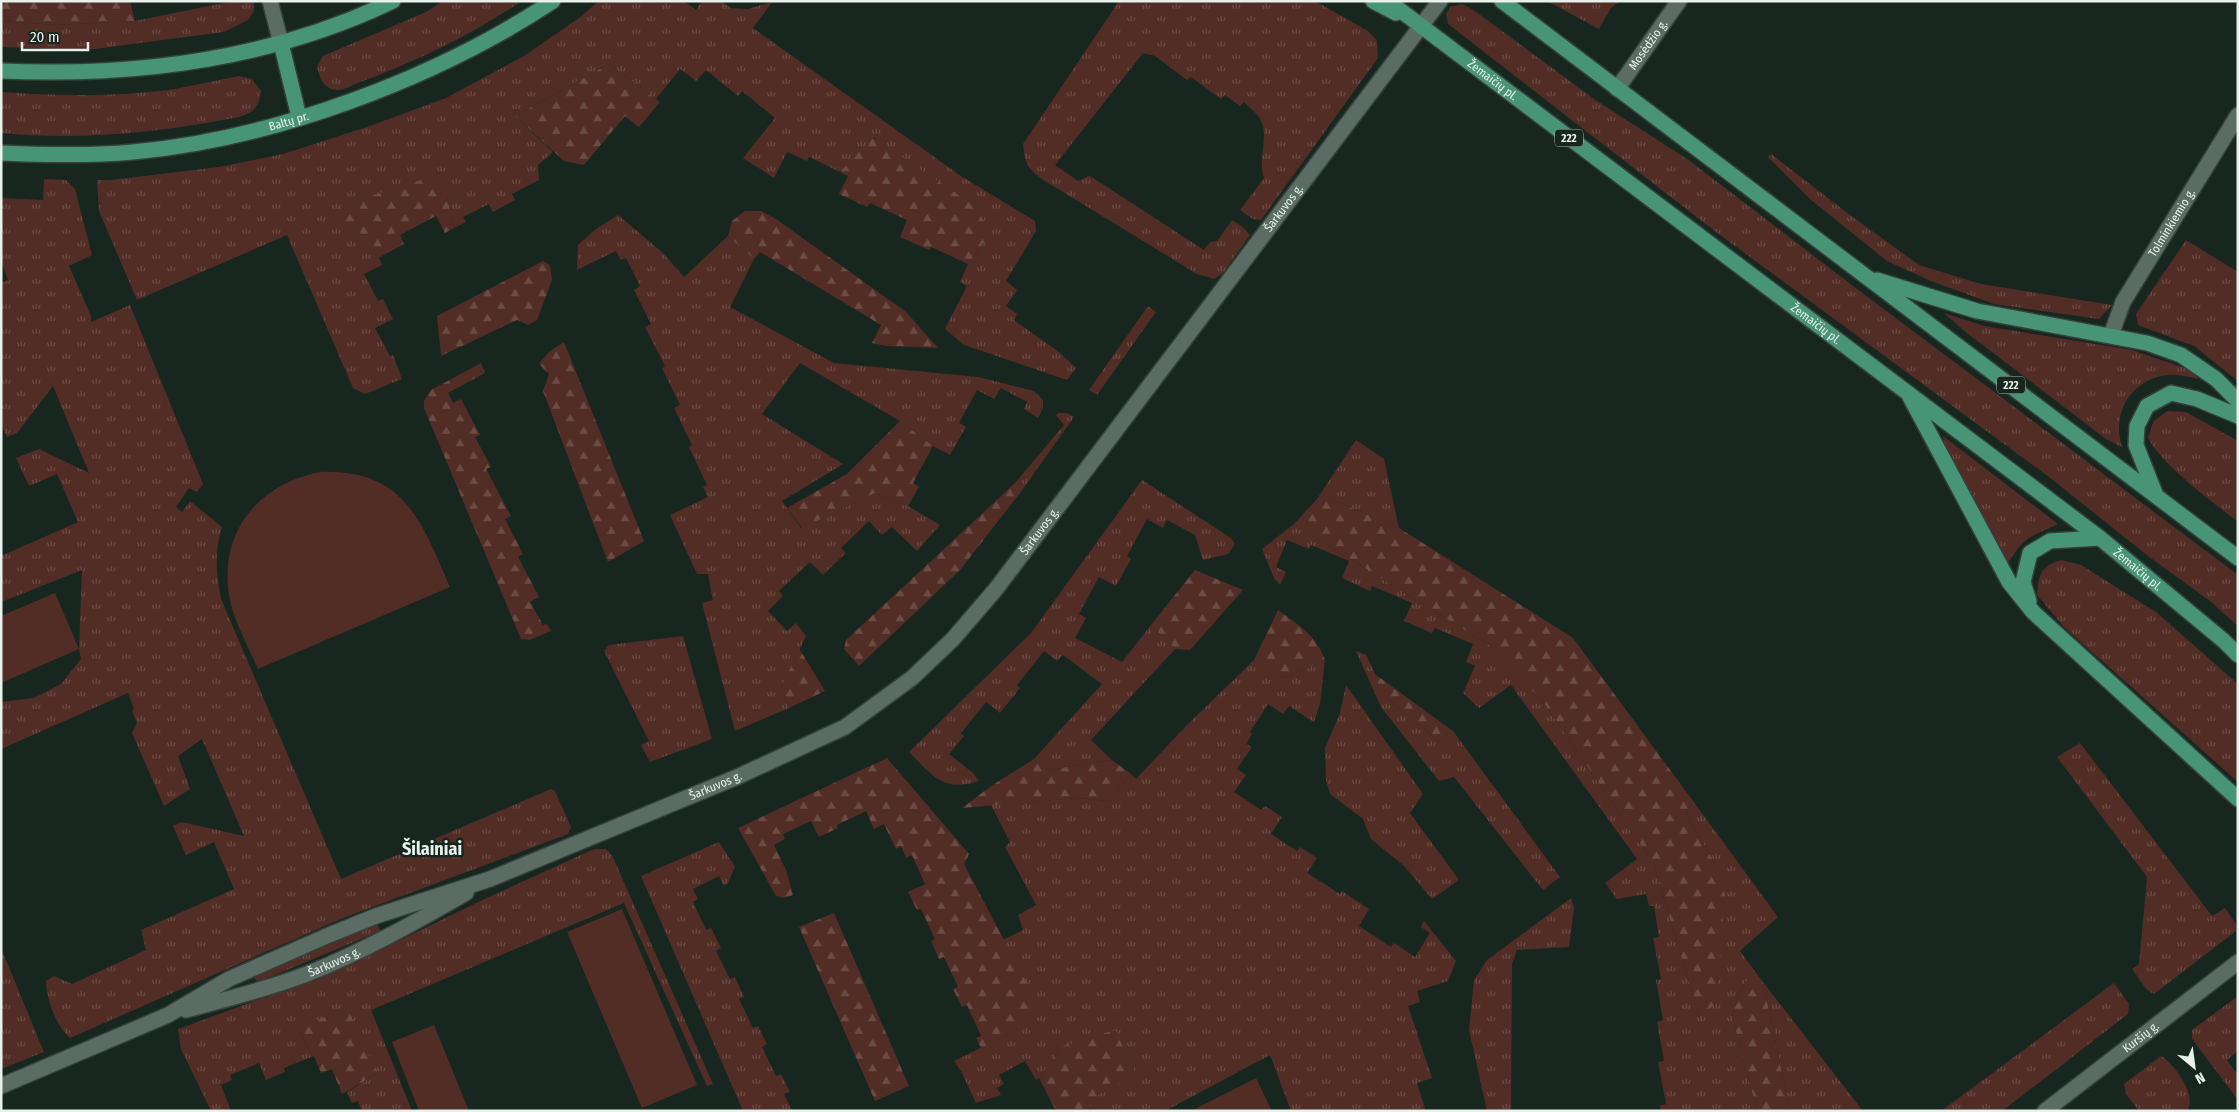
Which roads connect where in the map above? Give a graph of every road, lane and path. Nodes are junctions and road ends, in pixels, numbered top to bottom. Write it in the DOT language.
graph roads {
  1 [pos="270,1"];
  2 [pos="394,1"];
  3 [pos="553,1"];
  4 [pos="1372,1"];
  5 [pos="1388,1"];
  6 [pos="1440,1"];
  7 [pos="1502,1"];
  8 [pos="1679,1"];
  9 [pos="1421,26"];
  10 [pos="281,43"];
  11 [pos="1,71"];
  12 [pos="1617,89"];
  13 [pos="2238,115"];
  14 [pos="299,117"];
  15 [pos="1,153"];
  16 [pos="1866,277"];
  17 [pos="2111,335"];
  18 [pos="1908,394"];
  19 [pos="2238,401"];
  20 [pos="2238,416"];
  21 [pos="2156,494"];
  22 [pos="2100,538"];
  23 [pos="2238,558"];
  24 [pos="2033,612"];
  25 [pos="2238,655"];
  26 [pos="2238,799"];
  27 [pos="490,879"];
  28 [pos="2238,962"];
  29 [pos="168,1015"];
  30 [pos="1,1086"];
  31 [pos="2045,1111"];
  1 -- 10 [label="street"];
  2 -- 10 [label="main road"];
  3 -- 14 [label="main road, Baltų pr."];
  4 -- 9 [label="main road"];
  5 -- 9 [label="main road, Žemaičių pl. / 222"];
  6 -- 9 [label="street, Šarkuvos g."];
  7 -- 12 [label="main road, 222"];
  8 -- 12 [label="street, Mosėdžio g."];
  9 -- 18 [label="main road, Žemaičių pl. / 222"];
  9 -- 27 [label="street, Šarkuvos g."];
  10 -- 11 [label="main road"];
  10 -- 14 [label="main road"];
  12 -- 16 [label="main road, 222"];
  13 -- 17 [label="street, Tolminkiemio g."];
  14 -- 15 [label="main road, Baltų pr."];
  16 -- 17 [label="main road"];
  16 -- 21 [label="main road, 222"];
  17 -- 19 [label="main road"];
  18 -- 22 [label="main road, Žemaičių pl. / 222"];
  18 -- 24 [label="main road"];
  20 -- 21 [label="main road"];
  21 -- 23 [label="main road, 222"];
  22 -- 24 [label="main road"];
  22 -- 25 [label="main road, Žemaičių pl. / 222"];
  24 -- 26 [label="main road"];
  27 -- 29 [label="street, Šarkuvos g."];
  27 -- 29 [label="street, Šarkuvos g."];
  28 -- 31 [label="street, Kuršių g."];
  29 -- 30 [label="street, Šarkuvos g."];
}
